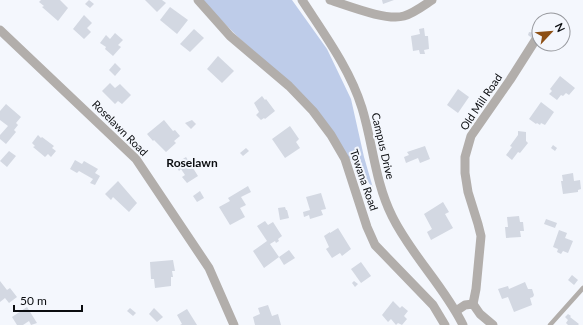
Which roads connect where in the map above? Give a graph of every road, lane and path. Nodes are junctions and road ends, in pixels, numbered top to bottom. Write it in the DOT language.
graph roads {
  1 [pos="198,0"];
  2 [pos="302,0"];
  3 [pos="330,0"];
  4 [pos="432,0"];
  5 [pos="0,30"];
  6 [pos="531,47"];
  7 [pos="583,288"];
  8 [pos="445,295"];
  9 [pos="473,304"];
  10 [pos="433,305"];
  11 [pos="456,311"];
  12 [pos="234,325"];
  13 [pos="445,325"];
  14 [pos="463,325"];
  15 [pos="493,325"];
  16 [pos="550,325"];
  1 -- 10 [label="street, Towana Road"];
  2 -- 8 [label="street, Campus Drive"];
  3 -- 4 [label="street"];
  5 -- 12 [label="street, Roselawn Road"];
  6 -- 9 [label="street, Old Mill Road"];
  7 -- 16 [label="lane"];
  8 -- 10 [label="street"];
  8 -- 11 [label="street"];
  9 -- 11 [label="street"];
  9 -- 15 [label="street"];
  10 -- 13 [label="street, Towana Road"];
  11 -- 14 [label="street"];
}
